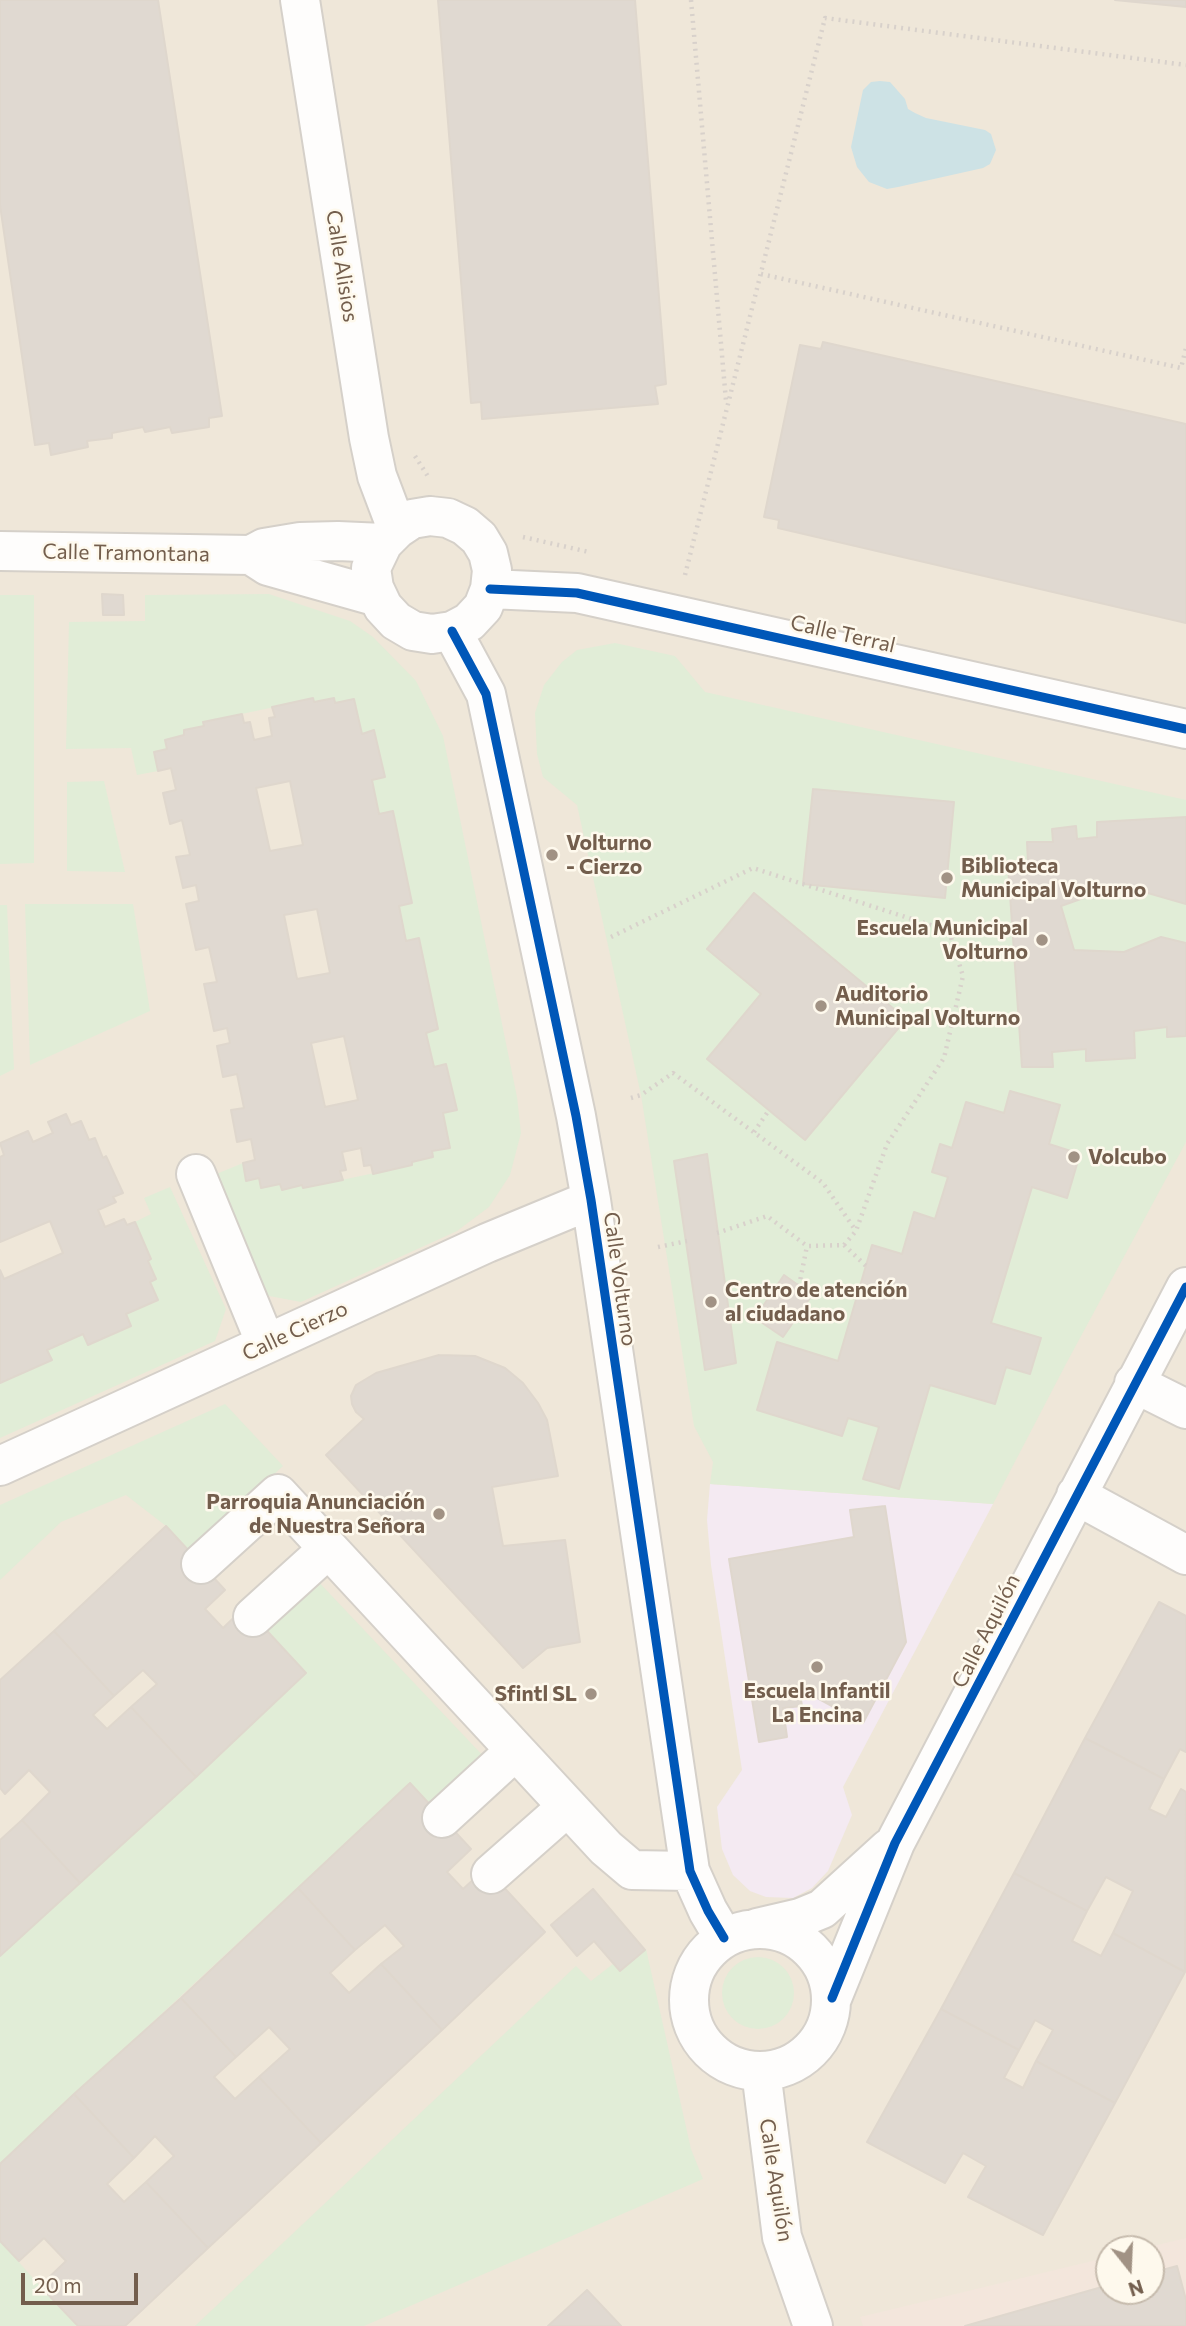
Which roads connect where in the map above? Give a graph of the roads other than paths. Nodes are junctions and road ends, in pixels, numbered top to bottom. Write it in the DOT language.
graph roads {
  1 [pos="300,0"];
  2 [pos="390,536"];
  3 [pos="0,551"];
  4 [pos="251,555"];
  5 [pos="491,589"];
  6 [pos="378,597"];
  7 [pos="452,631"];
  8 [pos="1186,729"];
  9 [pos="196,1174"];
  10 [pos="591,1200"];
  11 [pos="1186,1287"];
  12 [pos="266,1344"];
  13 [pos="1134,1383"];
  14 [pos="1186,1409"];
  15 [pos="0,1466"];
  16 [pos="1076,1495"];
  17 [pos="328,1549"];
  18 [pos="1186,1555"];
  19 [pos="201,1564"];
  20 [pos="253,1617"];
  21 [pos="516,1751"];
  22 [pos="567,1807"];
  23 [pos="442,1818"];
  24 [pos="895,1843"];
  25 [pos="690,1871"];
  26 [pos="491,1874"];
  27 [pos="739,1933"];
  28 [pos="832,1998"];
  29 [pos="761,2071"];
  30 [pos="813,2326"];
  1 -- 2 [label="street, Calle Alisios"];
  2 -- 4 [label="street, Calle Tramontana"];
  2 -- 5 [label="street"];
  2 -- 6 [label="street"];
  3 -- 4 [label="street, Calle Tramontana"];
  4 -- 6 [label="street, Calle Tramontana"];
  5 -- 7 [label="street"];
  5 -- 8 [label="street, Calle Terral"];
  6 -- 7 [label="street"];
  7 -- 10 [label="street, Calle Volturno"];
  9 -- 12 [label="street"];
  10 -- 12 [label="street, Calle Cierzo"];
  10 -- 25 [label="street, Calle Volturno"];
  11 -- 13 [label="street, Calle Aquilón"];
  12 -- 15 [label="street, Calle Cierzo"];
  13 -- 14 [label="street"];
  13 -- 16 [label="street, Calle Aquilón"];
  16 -- 18 [label="street"];
  16 -- 24 [label="street, Calle Aquilón"];
  17 -- 19 [label="street"];
  17 -- 20 [label="street"];
  17 -- 21 [label="street"];
  21 -- 22 [label="street"];
  21 -- 23 [label="street"];
  22 -- 25 [label="street"];
  22 -- 26 [label="street"];
  24 -- 27 [label="street, Calle Aquilón"];
  24 -- 28 [label="street, Calle Aquilón"];
  25 -- 27 [label="street, Calle Volturno"];
  27 -- 28 [label="street"];
  27 -- 29 [label="street"];
  28 -- 29 [label="street"];
  29 -- 30 [label="street, Calle Aquilón"];
}
